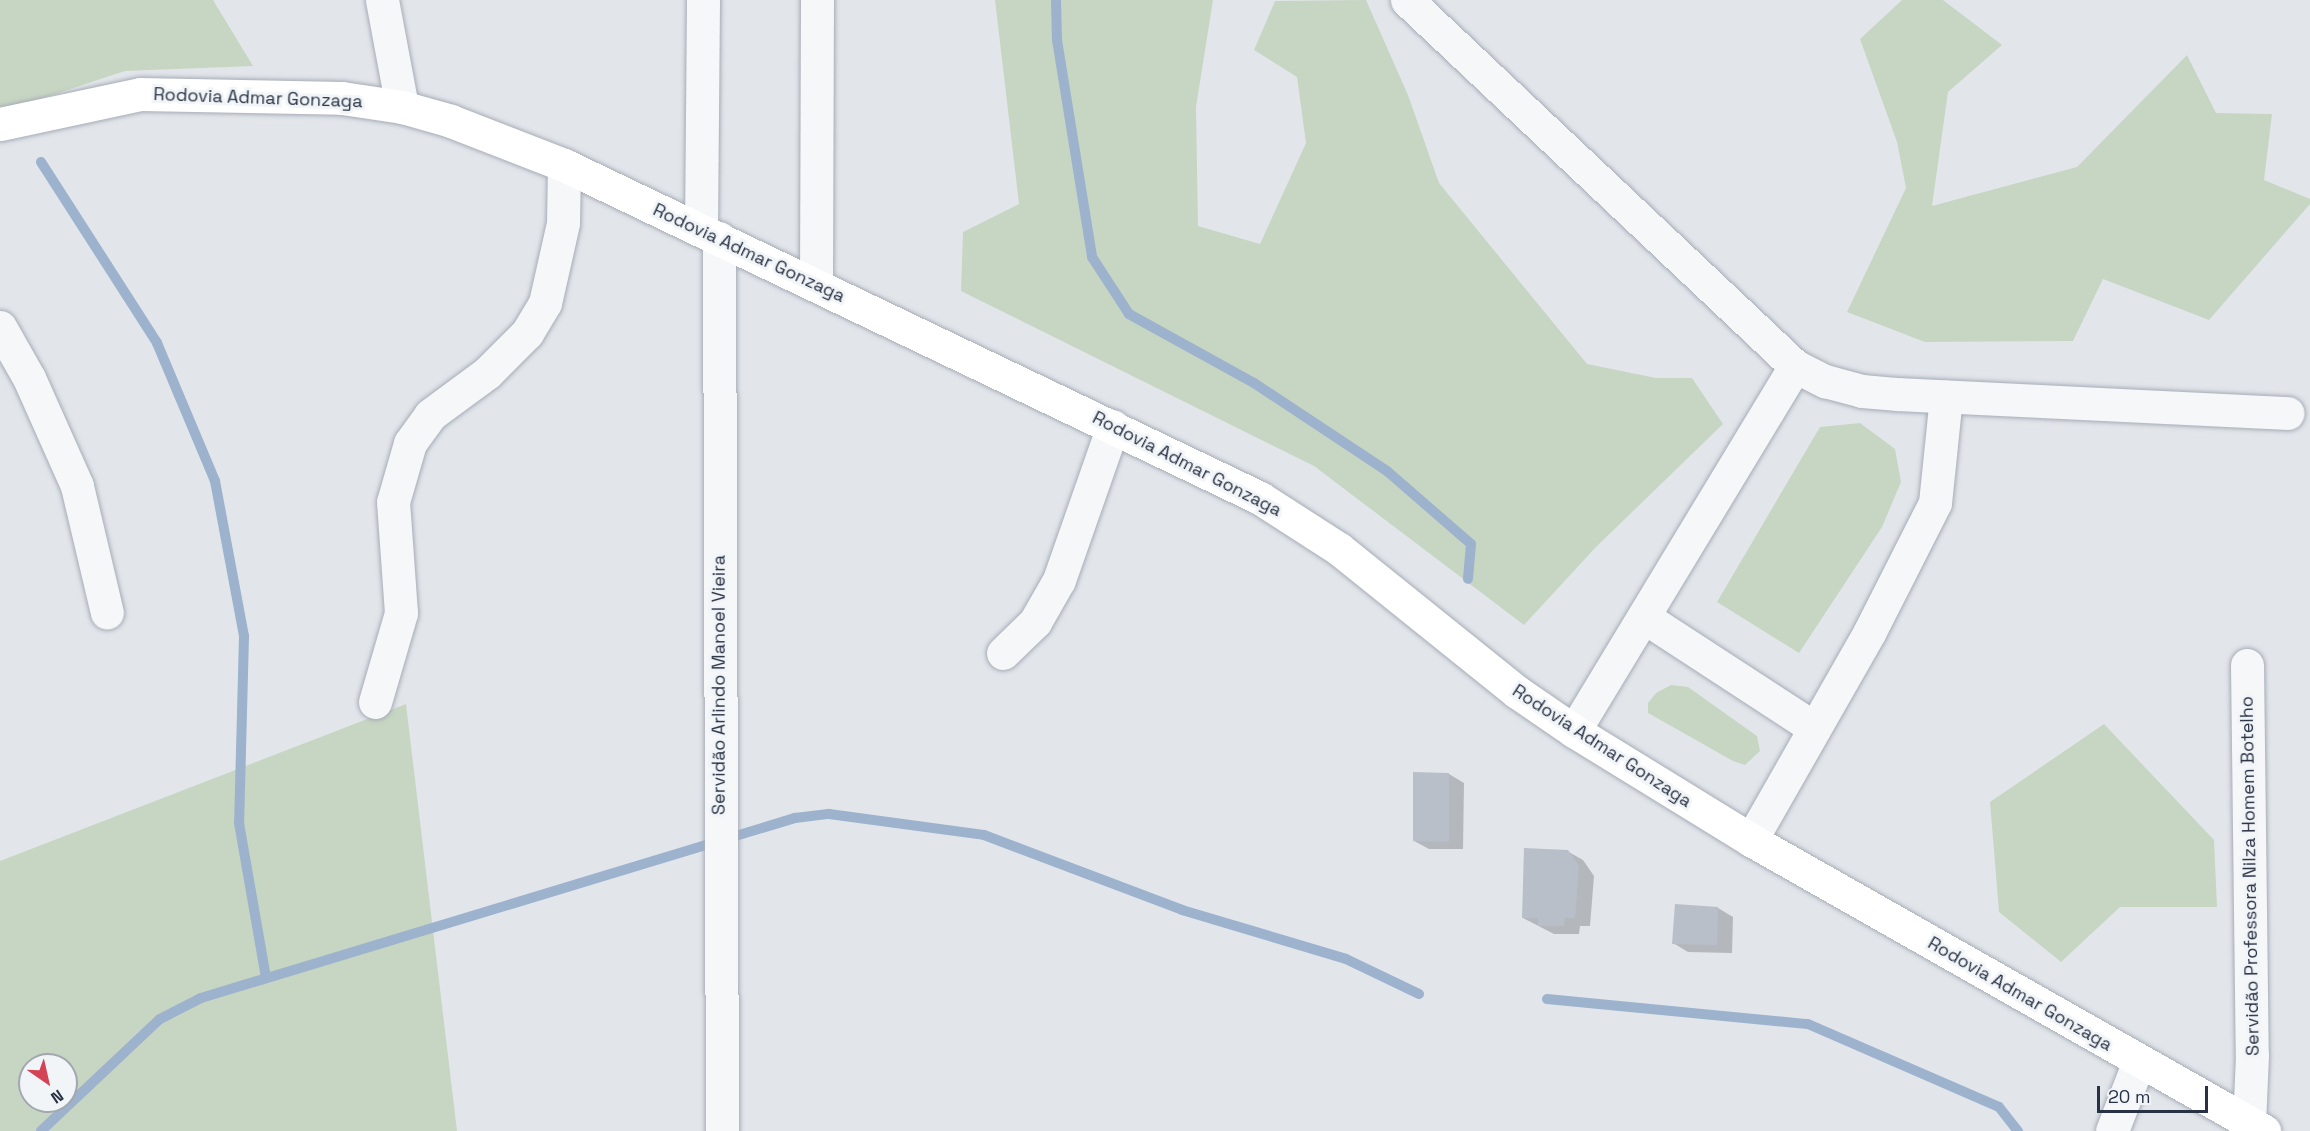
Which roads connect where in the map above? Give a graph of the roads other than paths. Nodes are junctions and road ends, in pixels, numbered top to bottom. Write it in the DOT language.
graph roads {
  1 [pos="382,0"];
  2 [pos="703,0"];
  3 [pos="817,0"];
  4 [pos="1407,0"];
  5 [pos="402,107"];
  6 [pos="0,124"];
  7 [pos="564,165"];
  8 [pos="710,234"];
  9 [pos="816,285"];
  10 [pos="0,327"];
  11 [pos="1795,366"];
  12 [pos="1946,397"];
  13 [pos="2288,413"];
  14 [pos="1113,426"];
  15 [pos="107,613"];
  16 [pos="1644,617"];
  17 [pos="1003,653"];
  18 [pos="2247,665"];
  19 [pos="375,702"];
  20 [pos="1814,728"];
  21 [pos="1574,731"];
  22 [pos="1751,840"];
  23 [pos="2139,1061"];
  24 [pos="2256,1127"];
  25 [pos="722,1131"];
  26 [pos="2112,1131"];
  1 -- 5 [label="street"];
  2 -- 8 [label="street, Servidão Arlindo Manoel Vieira"];
  3 -- 9 [label="street"];
  4 -- 11 [label="street"];
  5 -- 6 [label="main road, Rodovia Admar Gonzaga"];
  5 -- 7 [label="main road, Rodovia Admar Gonzaga"];
  7 -- 8 [label="main road, Rodovia Admar Gonzaga"];
  7 -- 19 [label="street"];
  8 -- 9 [label="main road, Rodovia Admar Gonzaga"];
  8 -- 25 [label="street, Servidão Arlindo Manoel Vieira"];
  9 -- 14 [label="main road, Rodovia Admar Gonzaga"];
  10 -- 15 [label="street"];
  11 -- 12 [label="street"];
  11 -- 16 [label="street"];
  12 -- 13 [label="street"];
  12 -- 20 [label="street"];
  14 -- 17 [label="street"];
  14 -- 21 [label="main road, Rodovia Admar Gonzaga"];
  16 -- 20 [label="street"];
  16 -- 21 [label="street"];
  18 -- 24 [label="street, Servidão Professora Nilza Homem Botelho"];
  20 -- 22 [label="street"];
  21 -- 22 [label="main road, Rodovia Admar Gonzaga"];
  22 -- 23 [label="main road, Rodovia Admar Gonzaga"];
  23 -- 24 [label="main road, Rodovia Admar Gonzaga"];
  23 -- 26 [label="street"];
}
